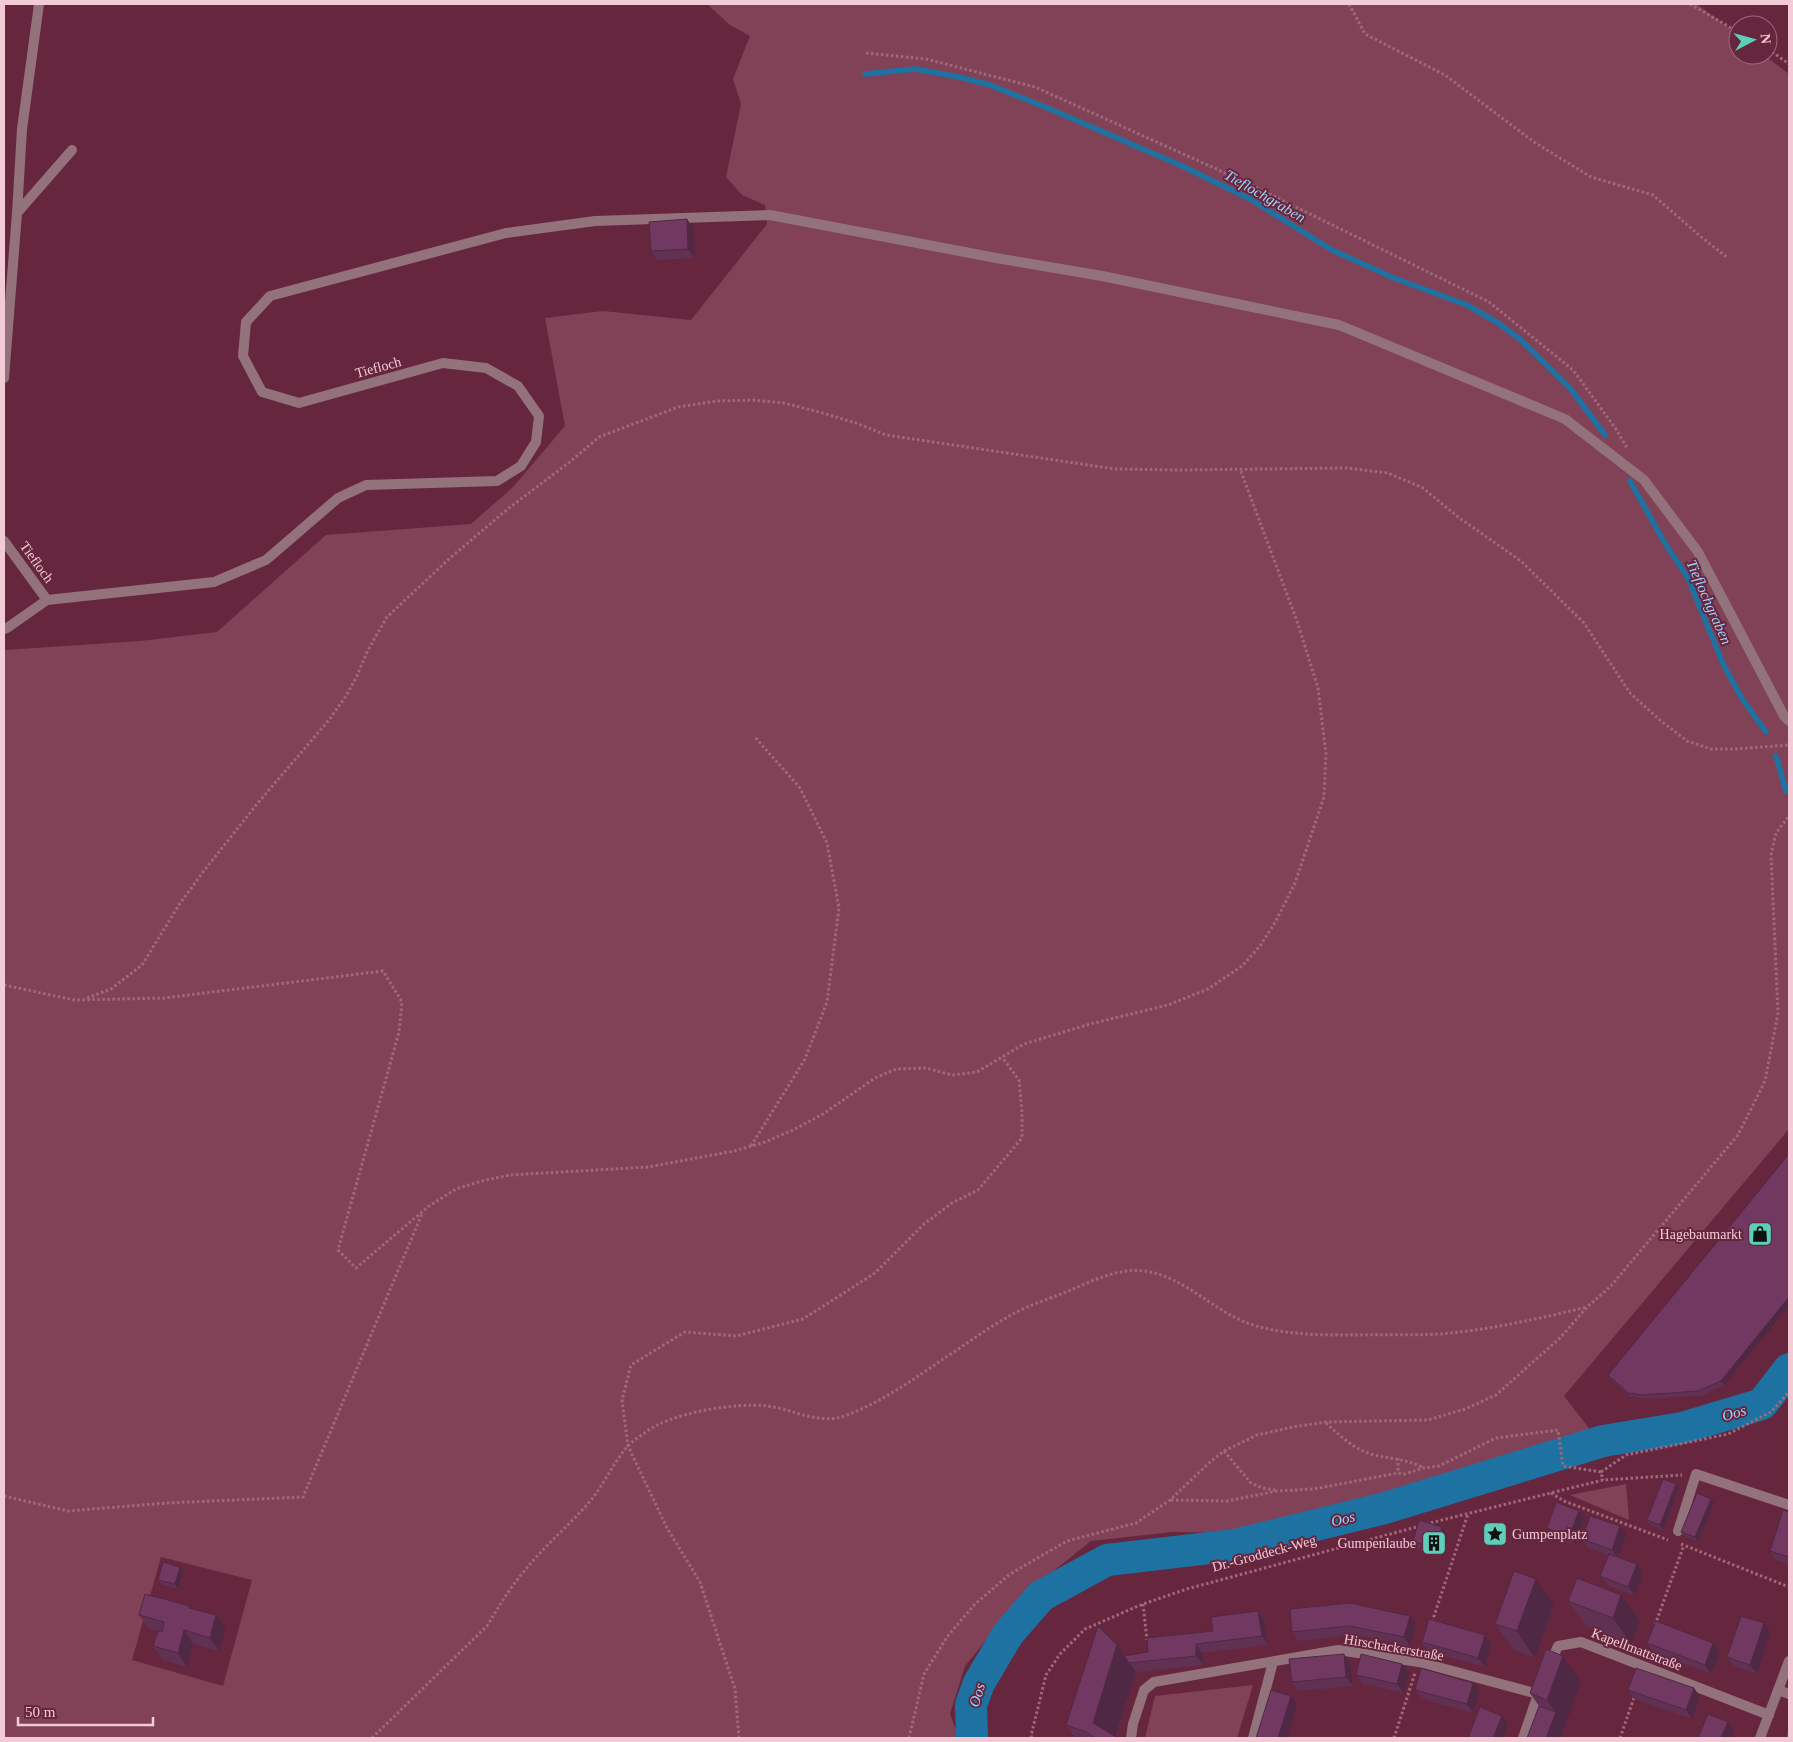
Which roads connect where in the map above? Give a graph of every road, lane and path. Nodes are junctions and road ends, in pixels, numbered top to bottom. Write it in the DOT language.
graph roads {
  1 [pos="39,4"];
  2 [pos="1349,4"];
  3 [pos="1690,4"];
  4 [pos="1728,26"];
  5 [pos="866,53"];
  6 [pos="1778,56"];
  7 [pos="1789,64"];
  8 [pos="72,150"];
  9 [pos="17,213"];
  10 [pos="1728,258"];
  11 [pos="4,378"];
  12 [pos="1630,454"];
  13 [pos="1240,469"];
  14 [pos="4,541"];
  15 [pos="47,600"];
  16 [pos="4,629"];
  17 [pos="1789,721"];
  18 [pos="754,736"];
  19 [pos="1789,745"];
  20 [pos="1789,816"];
  21 [pos="4,985"];
  22 [pos="74,1000"];
  23 [pos="1002,1057"];
  24 [pos="751,1146"];
  25 [pos="429,1206"];
  26 [pos="1588,1307"];
  27 [pos="1789,1392"];
  28 [pos="1326,1422"];
  29 [pos="628,1446"];
  30 [pos="1224,1451"];
  31 [pos="1398,1458"];
  32 [pos="1423,1468"];
  33 [pos="1601,1472"];
  34 [pos="1398,1473"];
  35 [pos="1696,1474"];
  36 [pos="1603,1480"];
  37 [pos="1277,1491"];
  38 [pos="4,1496"];
  39 [pos="1170,1500"];
  40 [pos="1789,1505"];
  41 [pos="1468,1514"];
  42 [pos="1678,1531"];
  43 [pos="1684,1545"];
  44 [pos="1143,1604"];
  45 [pos="1431,1625"];
  46 [pos="1652,1633"];
  47 [pos="1148,1642"];
  48 [pos="1789,1661"];
  49 [pos="1272,1662"];
  50 [pos="1419,1662"];
  51 [pos="1778,1690"];
  52 [pos="1635,1693"];
  53 [pos="1538,1694"];
  54 [pos="1789,1694"];
  55 [pos="1769,1715"];
  56 [pos="372,1738"];
  57 [pos="739,1738"];
  58 [pos="909,1738"];
  59 [pos="1032,1738"];
  60 [pos="1131,1738"];
  61 [pos="1252,1738"];
  62 [pos="1394,1738"];
  63 [pos="1523,1738"];
  64 [pos="1620,1738"];
  65 [pos="1760,1738"];
  1 -- 9 [label="street"];
  2 -- 10 [label="path"];
  3 -- 4 [label="path"];
  5 -- 12 [label="path"];
  6 -- 7 [label="path"];
  8 -- 9 [label="street"];
  9 -- 11 [label="street"];
  13 -- 19 [label="path"];
  13 -- 22 [label="path"];
  13 -- 23 [label="path"];
  14 -- 15 [label="street, Tiefloch"];
  15 -- 16 [label="street, Tiefloch"];
  15 -- 17 [label="street, Tiefloch"];
  18 -- 24 [label="path"];
  20 -- 26 [label="path"];
  21 -- 22 [label="path"];
  22 -- 25 [label="path"];
  23 -- 24 [label="path"];
  23 -- 29 [label="path"];
  24 -- 25 [label="path"];
  25 -- 38 [label="path"];
  26 -- 28 [label="path"];
  26 -- 29 [label="path"];
  27 -- 33 [label="path"];
  28 -- 30 [label="path"];
  28 -- 31 [label="path"];
  29 -- 56 [label="path"];
  29 -- 57 [label="path"];
  30 -- 37 [label="path"];
  30 -- 39 [label="path"];
  31 -- 32 [label="path"];
  31 -- 34 [label="path"];
  32 -- 33 [label="path"];
  32 -- 34 [label="path"];
  33 -- 36 [label="path"];
  34 -- 37 [label="path"];
  35 -- 36 [label="path, Dr.-Groddeck-Weg"];
  35 -- 40 [label="street"];
  35 -- 42 [label="street"];
  36 -- 41 [label="path, Dr.-Groddeck-Weg"];
  37 -- 39 [label="path"];
  39 -- 58 [label="path"];
  41 -- 44 [label="path, Dr.-Groddeck-Weg"];
  41 -- 45 [label="path"];
  43 -- 46 [label="path"];
  44 -- 47 [label="path"];
  44 -- 59 [label="path, Dr.-Groddeck-Weg"];
  48 -- 51 [label="street"];
  49 -- 50 [label="street, Hirschackerstraße"];
  49 -- 60 [label="street, Hirschackerstraße"];
  49 -- 61 [label="street"];
  50 -- 53 [label="street, Hirschackerstraße"];
  50 -- 62 [label="path"];
  51 -- 54 [label="street"];
  51 -- 55 [label="street"];
  52 -- 64 [label="path"];
  53 -- 55 [label="street, Kapellmattstraße"];
  53 -- 63 [label="street, Kapellmattstraße"];
  55 -- 65 [label="street"];
}
